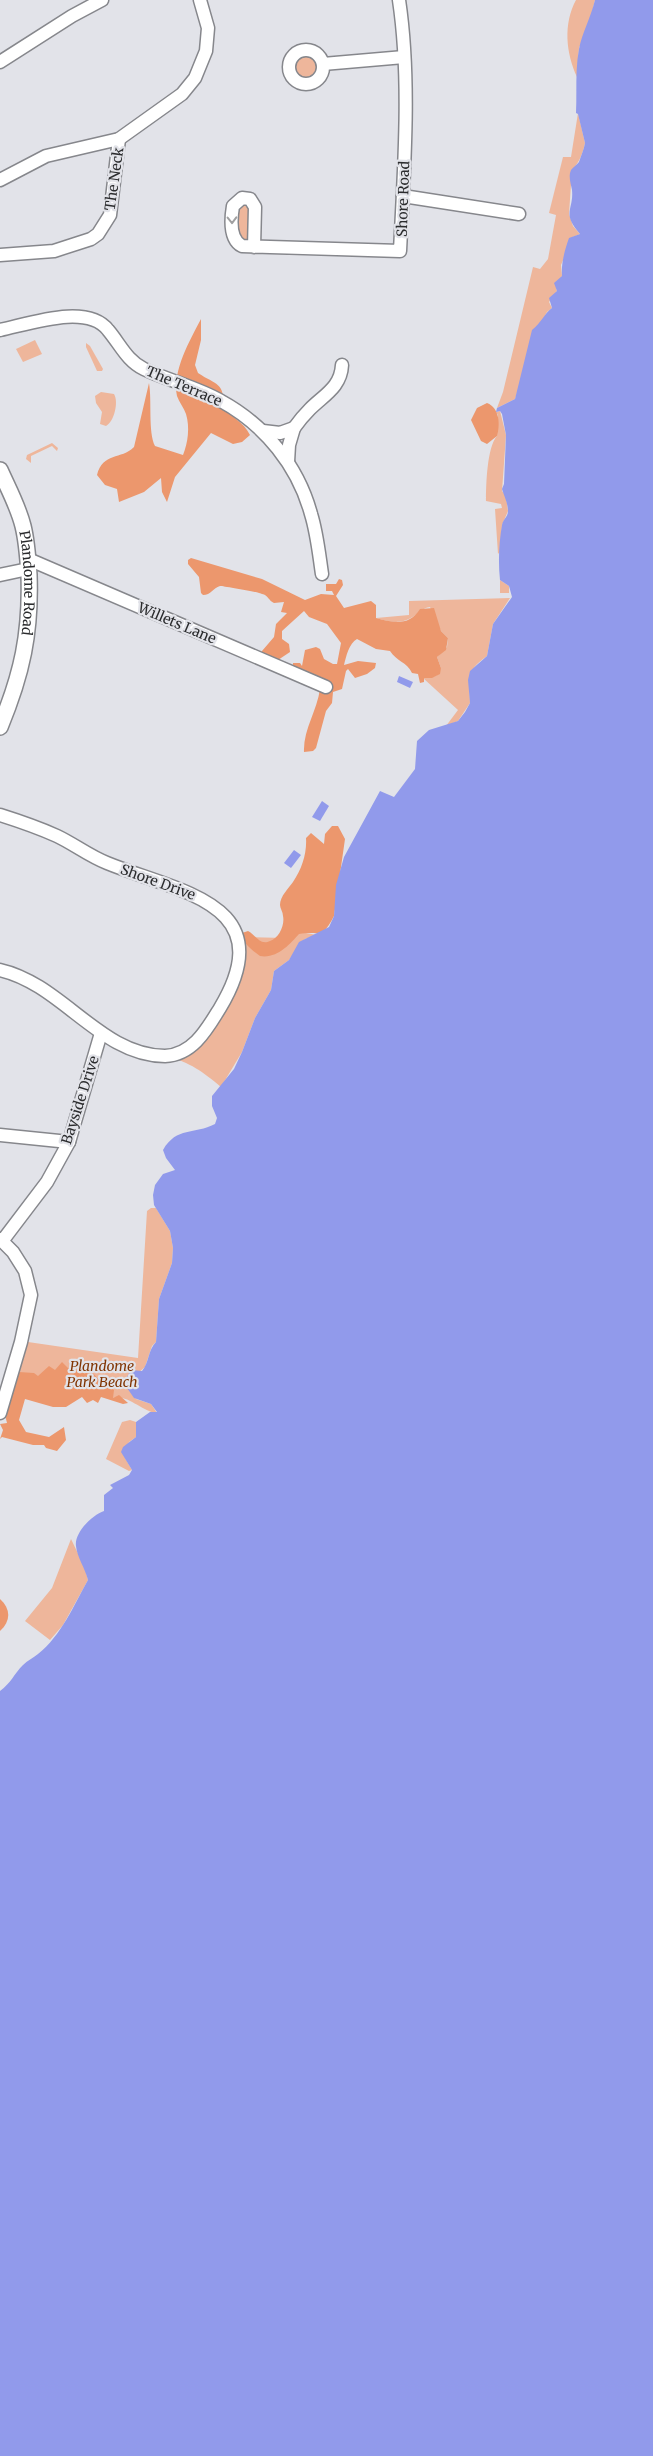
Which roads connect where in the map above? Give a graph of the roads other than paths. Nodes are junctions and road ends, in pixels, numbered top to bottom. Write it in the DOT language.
graph roads {
  1 [pos="102,0"];
  2 [pos="200,0"];
  3 [pos="399,0"];
  4 [pos="404,57"];
  5 [pos="0,62"];
  6 [pos="323,64"];
  7 [pos="120,139"];
  8 [pos="0,180"];
  9 [pos="403,196"];
  10 [pos="519,214"];
  11 [pos="254,247"];
  12 [pos="0,255"];
  13 [pos="0,330"];
  14 [pos="342,365"];
  15 [pos="294,428"];
  16 [pos="263,431"];
  17 [pos="288,462"];
  18 [pos="0,470"];
  19 [pos="28,564"];
  20 [pos="322,574"];
  21 [pos="0,575"];
  22 [pos="326,687"];
  23 [pos="0,727"];
  24 [pos="0,815"];
  25 [pos="0,970"];
  26 [pos="101,1032"];
  27 [pos="0,1135"];
  28 [pos="69,1142"];
  29 [pos="2,1240"];
  30 [pos="0,1413"];
  1 -- 5 [label="street"];
  2 -- 7 [label="street"];
  3 -- 4 [label="street, Shore Road"];
  4 -- 6 [label="street"];
  4 -- 9 [label="street, Shore Road"];
  7 -- 8 [label="street"];
  7 -- 12 [label="street, The Neck"];
  9 -- 10 [label="street"];
  9 -- 11 [label="street, Shore Road"];
  13 -- 16 [label="street, The Terrace"];
  14 -- 15 [label="street"];
  15 -- 16 [label="street"];
  15 -- 17 [label="street"];
  16 -- 17 [label="street, The Terrace"];
  17 -- 20 [label="street, The Terrace"];
  18 -- 19 [label="main road, Plandome Road"];
  19 -- 21 [label="street"];
  19 -- 22 [label="street, Willets Lane"];
  19 -- 23 [label="main road, Plandome Road"];
  24 -- 26 [label="street, Shore Drive"];
  25 -- 26 [label="street, Shore Drive"];
  26 -- 28 [label="street, Bayside Drive"];
  27 -- 28 [label="street"];
  28 -- 29 [label="street, Bayside Drive"];
  29 -- 30 [label="street"];
}
